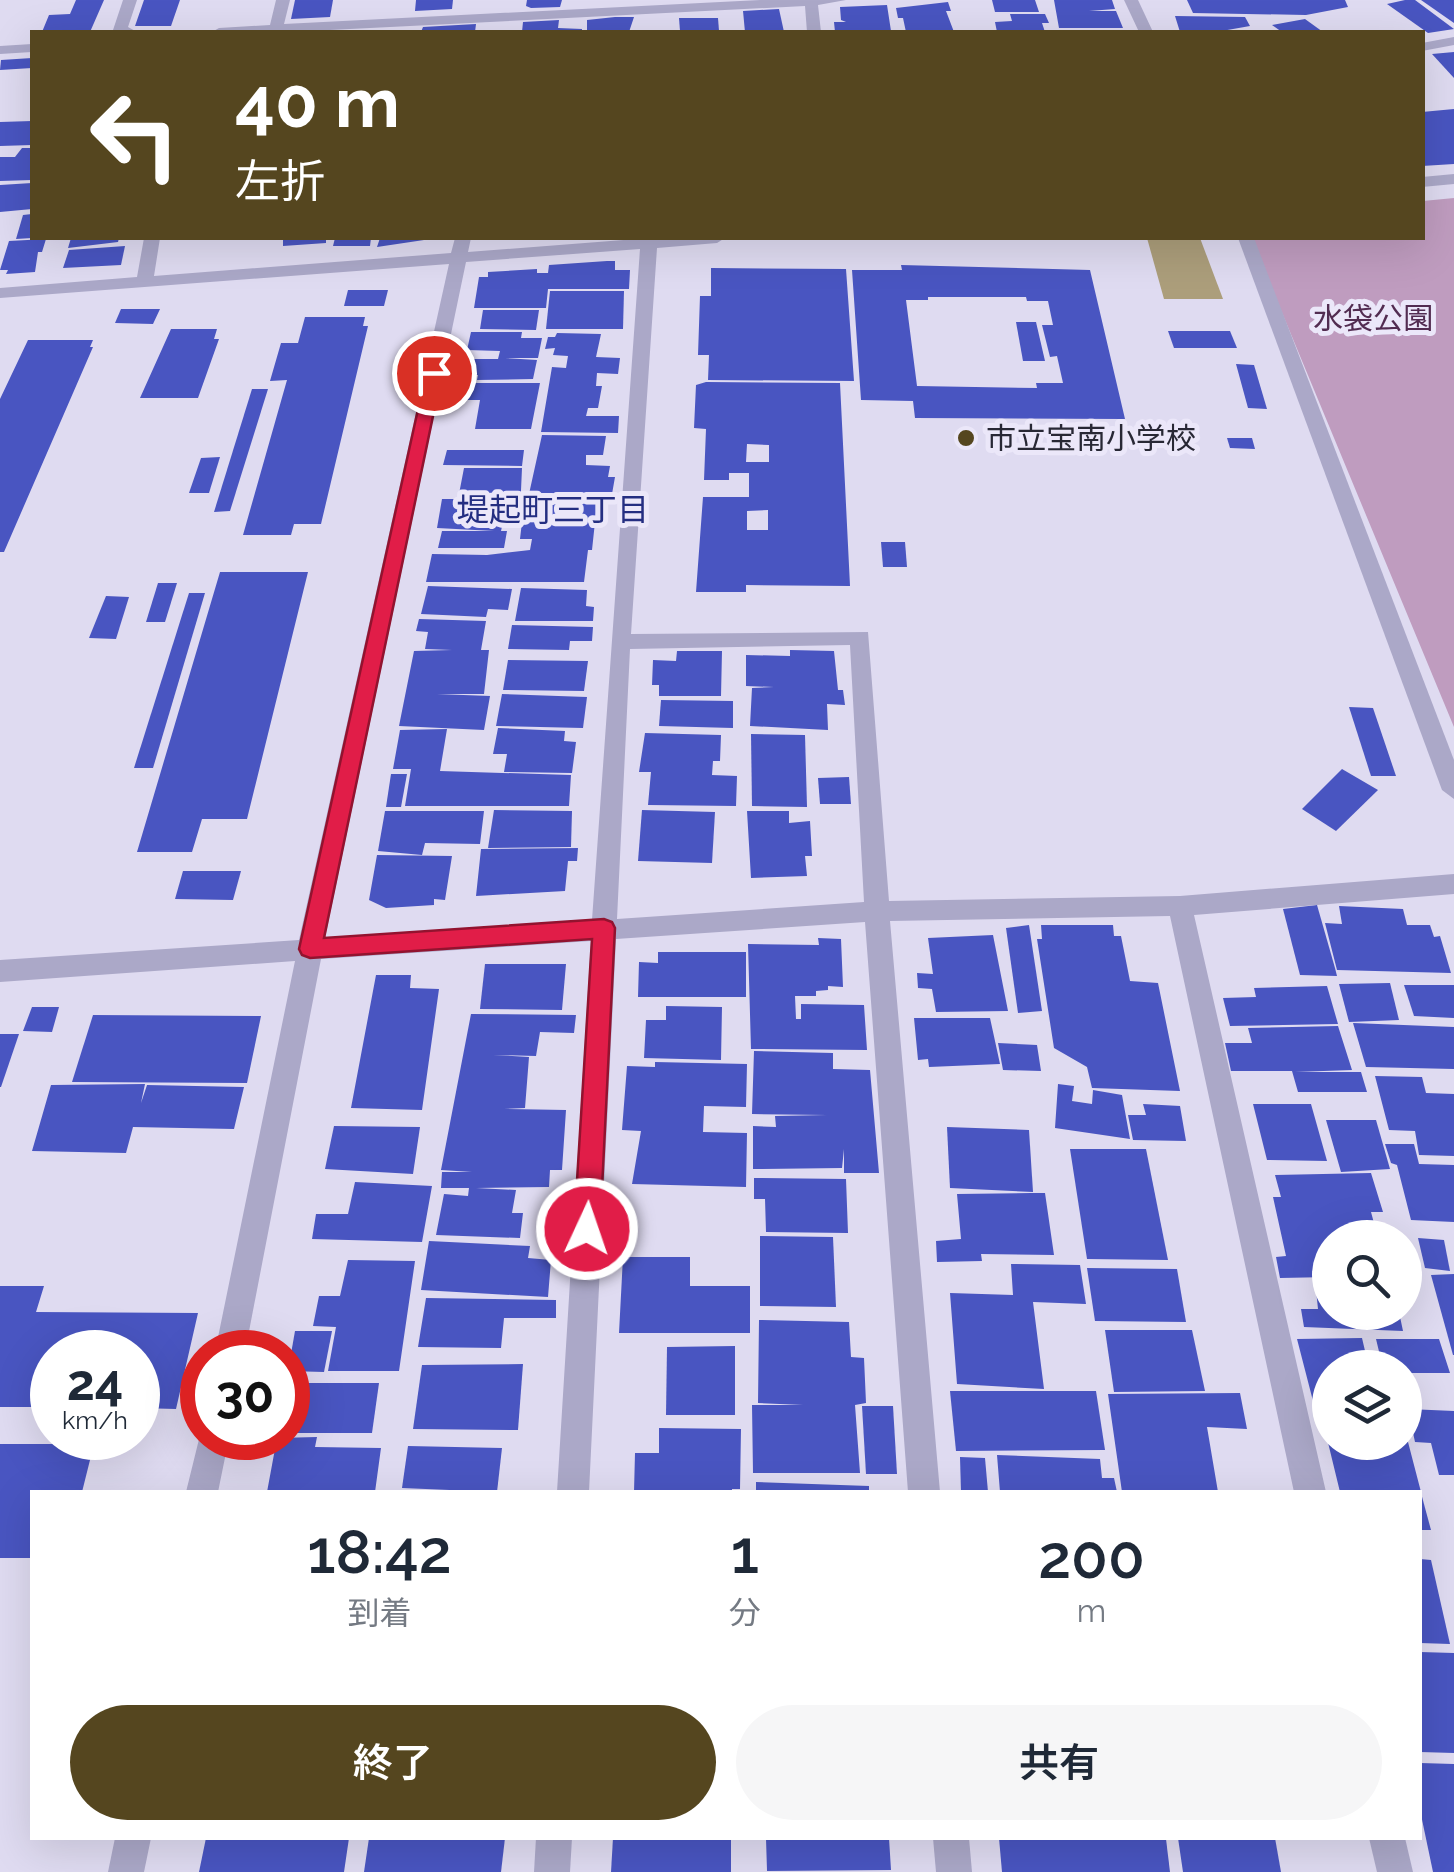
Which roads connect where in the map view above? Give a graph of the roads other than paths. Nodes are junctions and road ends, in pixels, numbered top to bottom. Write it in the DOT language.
graph roads {
  1 [pos="130,0"];
  2 [pos="283,0"];
  3 [pos="811,0"];
  4 [pos="839,0"];
  5 [pos="1132,0"];
  6 [pos="659,4"];
  7 [pos="510,8"];
  8 [pos="276,29"];
  9 [pos="120,30"];
  10 [pos="257,30"];
  11 [pos="814,30"];
  12 [pos="1145,30"];
  13 [pos="1454,41"];
  14 [pos="1425,46"];
  15 [pos="30,48"];
  16 [pos="0,50"];
  17 [pos="1454,179"];
  18 [pos="1425,182"];
  19 [pos="152,240"];
  20 [pos="690,240"];
  21 [pos="1247,240"];
  22 [pos="650,243"];
  23 [pos="461,248"];
  24 [pos="144,282"];
  25 [pos="0,293"];
  26 [pos="620,642"];
  27 [pos="1454,790"];
  28 [pos="1454,884"];
  29 [pos="1180,906"];
  30 [pos="877,911"];
  31 [pos="604,928"];
  32 [pos="310,949"];
  33 [pos="0,971"];
  34 [pos="234,1330"];
  35 [pos="209,1460"];
  36 [pos="202,1490"];
  37 [pos="573,1490"];
  38 [pos="924,1490"];
  39 [pos="1310,1490"];
  40 [pos="133,1840"];
  41 [pos="554,1840"];
  42 [pos="951,1840"];
  43 [pos="1387,1840"];
  44 [pos="126,1872"];
  45 [pos="552,1872"];
  46 [pos="954,1872"];
  47 [pos="1395,1872"];
  1 -- 9 [label="street"];
  2 -- 8 [label="street"];
  3 -- 4 [label="street"];
  3 -- 6 [label="street"];
  3 -- 11 [label="street"];
  5 -- 12 [label="street"];
  6 -- 7 [label="street"];
  7 -- 8 [label="street"];
  8 -- 10 [label="street"];
  13 -- 14 [label="street"];
  15 -- 16 [label="street"];
  17 -- 18 [label="street"];
  19 -- 24 [label="street"];
  20 -- 22 [label="street"];
  21 -- 27 [label="street"];
  22 -- 23 [label="street"];
  22 -- 26 [label="street"];
  23 -- 24 [label="street"];
  23 -- 32 [label="street"];
  24 -- 25 [label="street"];
  26 -- 30 [label="street"];
  26 -- 31 [label="street"];
  28 -- 29 [label="street"];
  29 -- 30 [label="street"];
  29 -- 39 [label="street"];
  30 -- 31 [label="street"];
  30 -- 38 [label="street"];
  31 -- 32 [label="street"];
  31 -- 37 [label="street"];
  32 -- 33 [label="street"];
  32 -- 34 [label="street"];
  35 -- 36 [label="street"];
  40 -- 44 [label="street"];
  41 -- 45 [label="street"];
  42 -- 46 [label="street"];
  43 -- 47 [label="street"];
}
